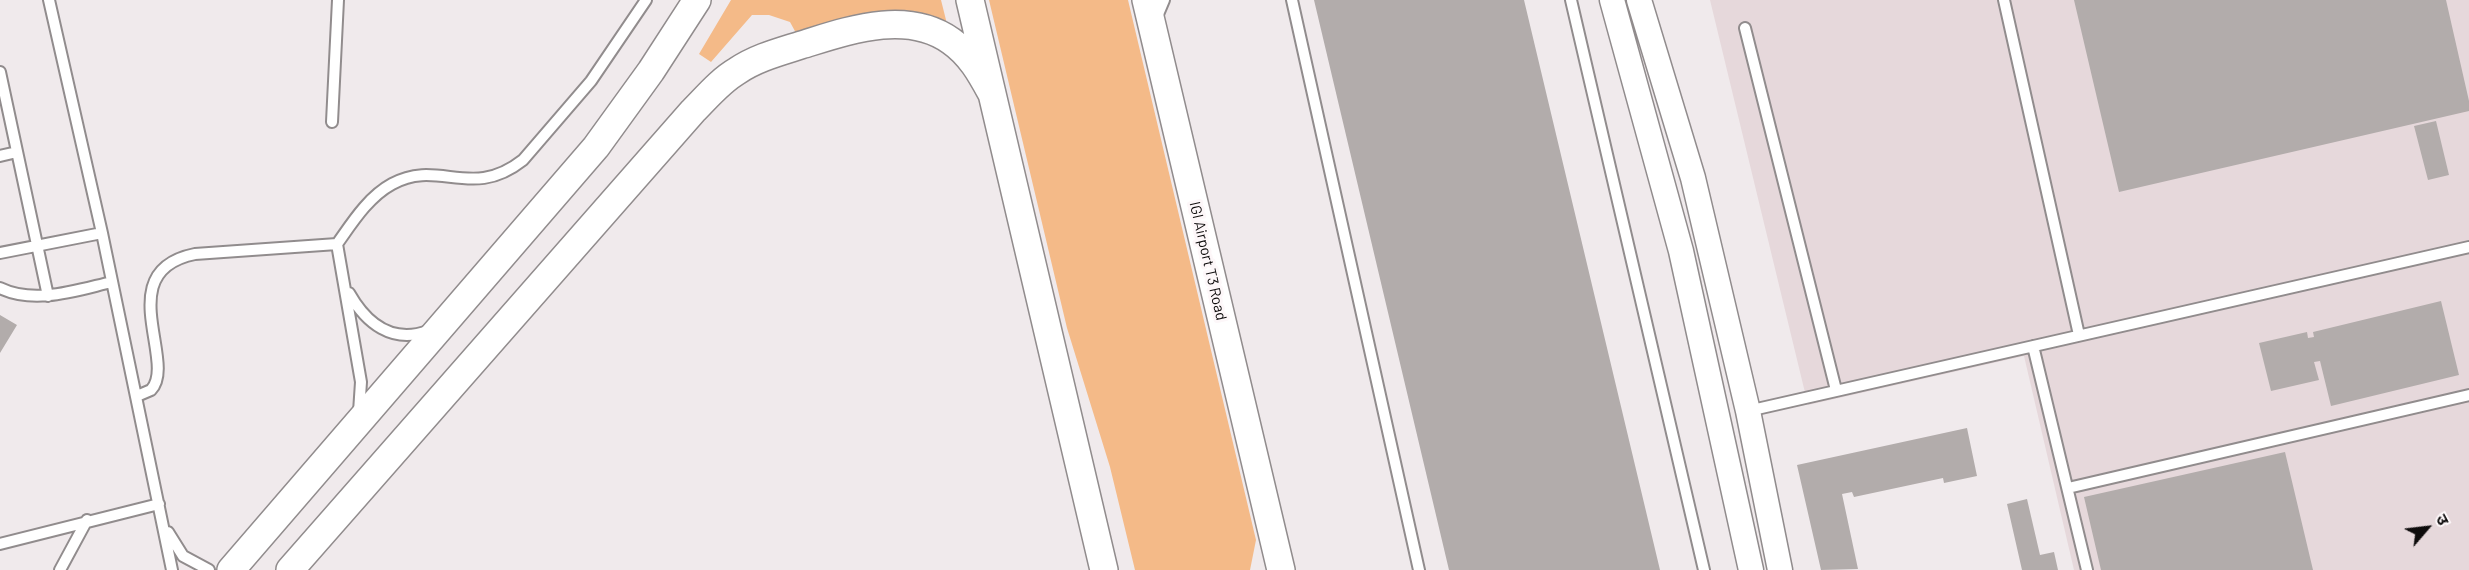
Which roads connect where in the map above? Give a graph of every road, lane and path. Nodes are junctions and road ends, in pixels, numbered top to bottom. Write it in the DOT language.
graph roads {
  1 [pos="49,0"];
  2 [pos="338,0"];
  3 [pos="646,0"];
  4 [pos="697,0"];
  5 [pos="970,0"];
  6 [pos="1146,0"];
  7 [pos="1164,0"];
  8 [pos="1292,0"];
  9 [pos="1571,0"];
  10 [pos="1612,0"];
  11 [pos="1639,0"];
  12 [pos="2004,0"];
  13 [pos="1153,26"];
  14 [pos="1745,28"];
  15 [pos="0,72"];
  16 [pos="2,94"];
  17 [pos="992,94"];
  18 [pos="332,122"];
  19 [pos="17,152"];
  20 [pos="0,156"];
  21 [pos="102,233"];
  22 [pos="337,244"];
  23 [pos="2469,246"];
  24 [pos="38,247"];
  25 [pos="0,253"];
  26 [pos="112,282"];
  27 [pos="345,285"];
  28 [pos="0,288"];
  29 [pos="48,296"];
  30 [pos="451,318"];
  31 [pos="2079,335"];
  32 [pos="2033,346"];
  33 [pos="1836,390"];
  34 [pos="2469,395"];
  35 [pos="137,396"];
  36 [pos="1748,411"];
  37 [pos="354,428"];
  38 [pos="2068,488"];
  39 [pos="159,504"];
  40 [pos="87,520"];
  41 [pos="162,521"];
  42 [pos="1269,522"];
  43 [pos="0,544"];
  44 [pos="1104,567"];
  45 [pos="60,570"];
  46 [pos="172,570"];
  47 [pos="225,570"];
  48 [pos="290,570"];
  49 [pos="1265,570"];
  50 [pos="1281,570"];
  51 [pos="1419,570"];
  52 [pos="1704,570"];
  53 [pos="1751,570"];
  54 [pos="1780,570"];
  55 [pos="2087,570"];
  1 -- 21 [label="lane"];
  2 -- 18 [label="lane"];
  3 -- 22 [label="lane"];
  4 -- 30 [label="main road"];
  5 -- 17 [label="main road"];
  6 -- 13 [label="main road, IGI Airport T3 Road"];
  7 -- 13 [label="lane"];
  8 -- 51 [label="lane"];
  9 -- 52 [label="lane"];
  10 -- 53 [label="street"];
  11 -- 36 [label="street"];
  12 -- 31 [label="lane"];
  13 -- 42 [label="main road, IGI Airport T3 Road"];
  14 -- 33 [label="lane"];
  15 -- 16 [label="lane"];
  16 -- 19 [label="lane"];
  17 -- 44 [label="main road"];
  17 -- 48 [label="main road"];
  19 -- 20 [label="lane"];
  19 -- 24 [label="lane"];
  21 -- 24 [label="lane"];
  21 -- 26 [label="lane"];
  22 -- 27 [label="lane"];
  22 -- 35 [label="lane"];
  23 -- 31 [label="lane"];
  24 -- 25 [label="lane"];
  24 -- 29 [label="lane"];
  26 -- 29 [label="lane"];
  26 -- 35 [label="lane"];
  27 -- 30 [label="lane"];
  27 -- 37 [label="lane"];
  28 -- 29 [label="lane"];
  30 -- 37 [label="main road"];
  31 -- 32 [label="lane"];
  32 -- 33 [label="lane"];
  32 -- 38 [label="lane"];
  33 -- 36 [label="lane"];
  34 -- 38 [label="lane"];
  35 -- 39 [label="lane"];
  36 -- 54 [label="street"];
  37 -- 47 [label="main road"];
  38 -- 55 [label="lane"];
  39 -- 40 [label="lane"];
  39 -- 41 [label="lane"];
  40 -- 43 [label="lane"];
  40 -- 45 [label="lane"];
  41 -- 46 [label="lane"];
  41 -- 47 [label="lane"];
  42 -- 49 [label="main road"];
  42 -- 50 [label="main road"];
}
